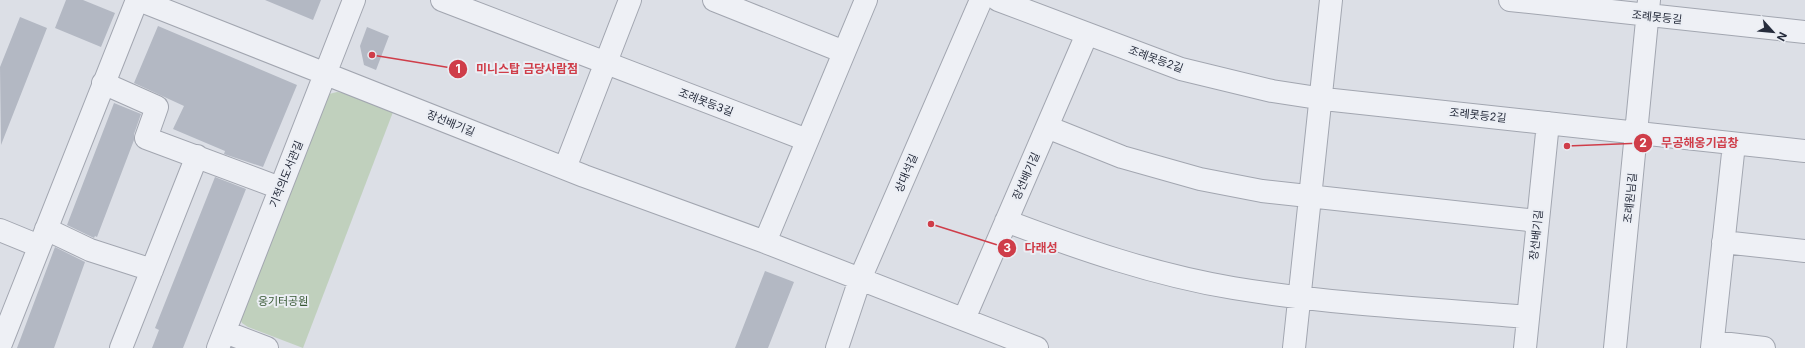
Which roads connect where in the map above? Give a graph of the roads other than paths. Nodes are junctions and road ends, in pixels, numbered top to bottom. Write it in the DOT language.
graph roads {
  1 [pos="138,0"];
  2 [pos="354,0"];
  3 [pos="442,0"];
  4 [pos="630,0"];
  5 [pos="714,0"];
  6 [pos="866,0"];
  7 [pos="981,0"];
  8 [pos="998,0"];
  9 [pos="1331,0"];
  10 [pos="1510,0"];
  11 [pos="1649,8"];
  12 [pos="1805,32"];
  13 [pos="1087,34"];
  14 [pos="844,52"];
  15 [pos="606,63"];
  16 [pos="326,74"];
  17 [pos="103,83"];
  18 [pos="1320,98"];
  19 [pos="1548,123"];
  20 [pos="1047,127"];
  21 [pos="1636,132"];
  22 [pos="807,140"];
  23 [pos="1734,144"];
  24 [pos="1805,151"];
  25 [pos="197,156"];
  26 [pos="565,168"];
  27 [pos="280,188"];
  28 [pos="1310,197"];
  29 [pos="1006,221"];
  30 [pos="1537,221"];
  31 [pos="0,230"];
  32 [pos="42,237"];
  33 [pos="765,242"];
  34 [pos="1723,242"];
  35 [pos="1805,251"];
  36 [pos="152,270"];
  37 [pos="860,279"];
  38 [pos="1299,297"];
  39 [pos="1528,317"];
  40 [pos="964,319"];
  41 [pos="222,340"];
  42 [pos="1712,345"];
  43 [pos="0,346"];
  44 [pos="121,348"];
  45 [pos="267,348"];
  46 [pos="837,348"];
  47 [pos="1037,348"];
  48 [pos="1294,348"];
  49 [pos="1525,348"];
  50 [pos="1614,348"];
  51 [pos="1764,348"];
  1 -- 16 [label="street, 장선배기길"];
  1 -- 17 [label="street"];
  2 -- 16 [label="street, 기적의도서관길"];
  3 -- 15 [label="street, 조례못등3길"];
  4 -- 15 [label="street"];
  5 -- 14 [label="street"];
  6 -- 14 [label="street"];
  7 -- 37 [label="street, 상대석길"];
  8 -- 13 [label="street, 조례못등2길"];
  9 -- 18 [label="street"];
  10 -- 11 [label="street, 조례못등길"];
  11 -- 12 [label="street, 조례못등길"];
  11 -- 21 [label="street, 조례원님길"];
  13 -- 18 [label="street, 조례못등2길"];
  13 -- 20 [label="street, 장선배기길"];
  14 -- 22 [label="street"];
  15 -- 22 [label="street, 조례못등3길"];
  15 -- 26 [label="street"];
  16 -- 26 [label="street, 장선배기길"];
  16 -- 27 [label="street, 기적의도서관길"];
  17 -- 25 [label="street"];
  17 -- 32 [label="street"];
  18 -- 19 [label="street, 조례못등2길"];
  18 -- 28 [label="street"];
  19 -- 21 [label="street, 조례못등2길"];
  19 -- 30 [label="street, 장선배기길"];
  20 -- 28 [label="street"];
  20 -- 29 [label="street, 장선배기길"];
  21 -- 23 [label="street, 조례못등2길"];
  21 -- 50 [label="street, 조례원님길"];
  22 -- 33 [label="street"];
  23 -- 24 [label="street, 조례못등2길"];
  23 -- 34 [label="street"];
  25 -- 27 [label="street"];
  25 -- 36 [label="street"];
  26 -- 33 [label="street, 장선배기길"];
  27 -- 41 [label="street, 기적의도서관길"];
  28 -- 30 [label="street"];
  28 -- 38 [label="street"];
  29 -- 38 [label="street"];
  29 -- 40 [label="street, 장선배기길"];
  30 -- 39 [label="street, 장선배기길"];
  31 -- 32 [label="street"];
  32 -- 36 [label="street"];
  32 -- 43 [label="street"];
  33 -- 37 [label="street, 장선배기길"];
  34 -- 35 [label="street"];
  34 -- 42 [label="street"];
  36 -- 44 [label="street"];
  37 -- 40 [label="street, 장선배기길"];
  37 -- 46 [label="street, 상대석길"];
  38 -- 39 [label="street"];
  38 -- 48 [label="street"];
  39 -- 49 [label="street, 장선배기길"];
  40 -- 47 [label="street, 장선배기길"];
  41 -- 45 [label="street"];
  42 -- 51 [label="street"];
}
